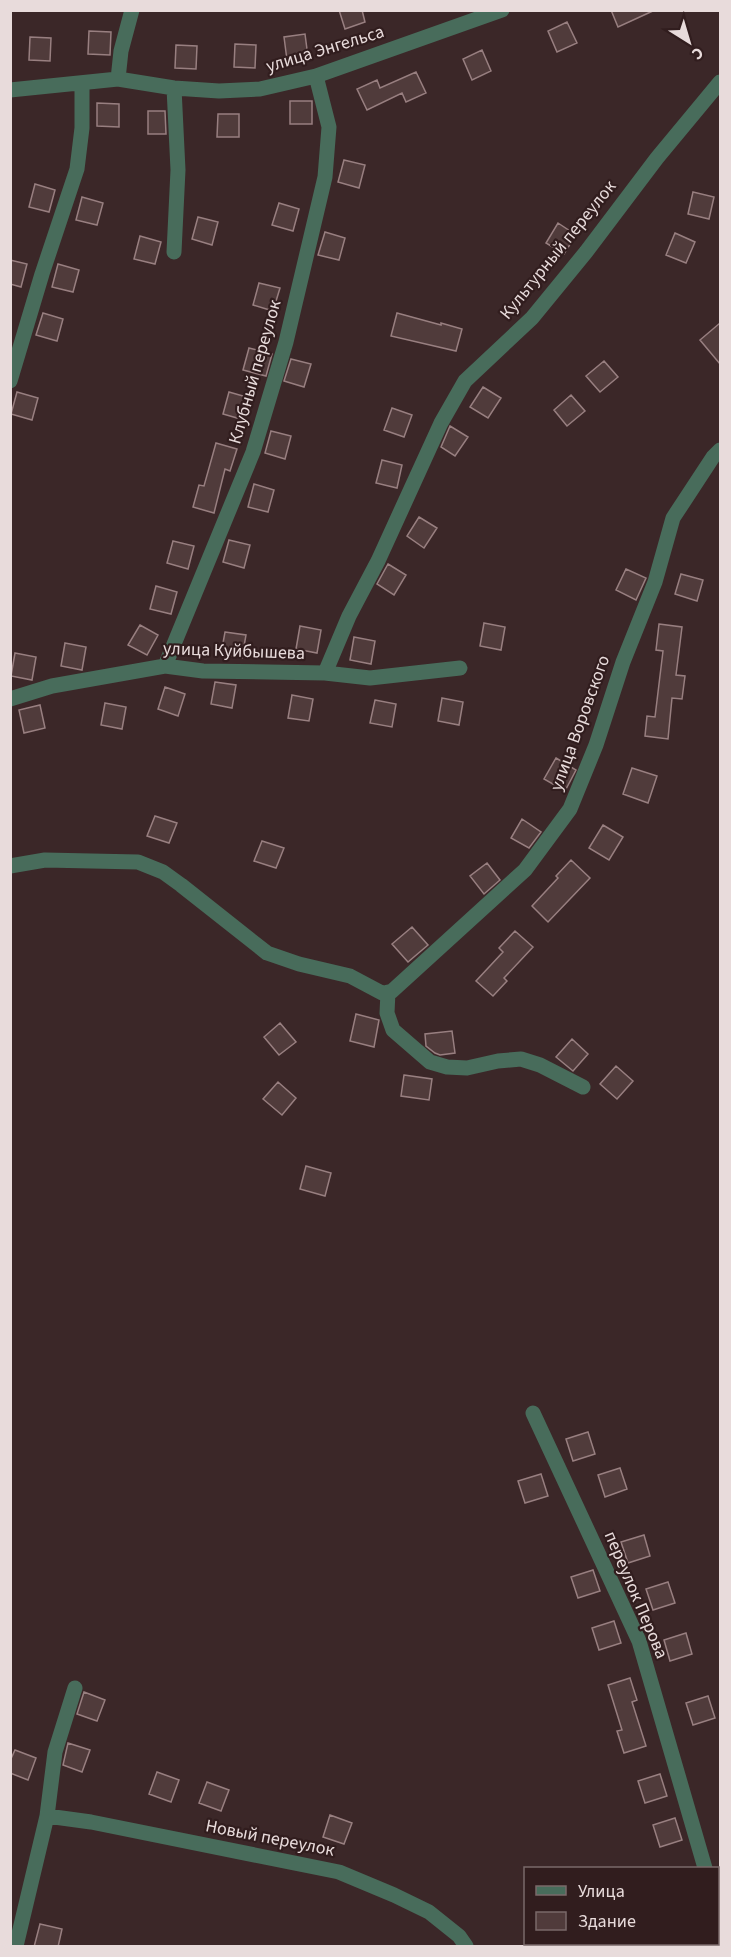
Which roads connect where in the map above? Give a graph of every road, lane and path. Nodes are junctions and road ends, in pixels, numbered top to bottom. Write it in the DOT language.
graph roads {
  1 [pos="132,10"];
  2 [pos="502,10"];
  3 [pos="316,76"];
  4 [pos="118,79"];
  5 [pos="720,82"];
  6 [pos="82,83"];
  7 [pos="174,88"];
  8 [pos="10,90"];
  9 [pos="174,252"];
  10 [pos="10,381"];
  11 [pos="720,450"];
  12 [pos="165,666"];
  13 [pos="460,668"];
  14 [pos="325,673"];
  15 [pos="10,699"];
  16 [pos="10,866"];
  17 [pos="388,992"];
  18 [pos="583,1087"];
  19 [pos="533,1413"];
  20 [pos="75,1688"];
  21 [pos="46,1816"];
  22 [pos="704,1867"];
  23 [pos="16,1947"];
  24 [pos="466,1947"];
  1 -- 4 [label="street"];
  2 -- 3 [label="street, улица Энгельса"];
  3 -- 7 [label="street, улица Энгельса"];
  3 -- 12 [label="street, Клубный переулок"];
  4 -- 6 [label="street, улица Энгельса"];
  4 -- 7 [label="street, улица Энгельса"];
  5 -- 14 [label="street, Культурный переулок"];
  6 -- 8 [label="street, улица Энгельса"];
  6 -- 10 [label="street"];
  7 -- 9 [label="street"];
  11 -- 17 [label="street, улица Воровского"];
  12 -- 14 [label="street, улица Куйбышева"];
  12 -- 15 [label="street, улица Куйбышева"];
  13 -- 14 [label="street, улица Куйбышева"];
  16 -- 17 [label="street"];
  17 -- 18 [label="street"];
  19 -- 22 [label="street, переулок Перова"];
  20 -- 21 [label="street"];
  21 -- 23 [label="street"];
  21 -- 24 [label="street, Новый переулок"];
}
